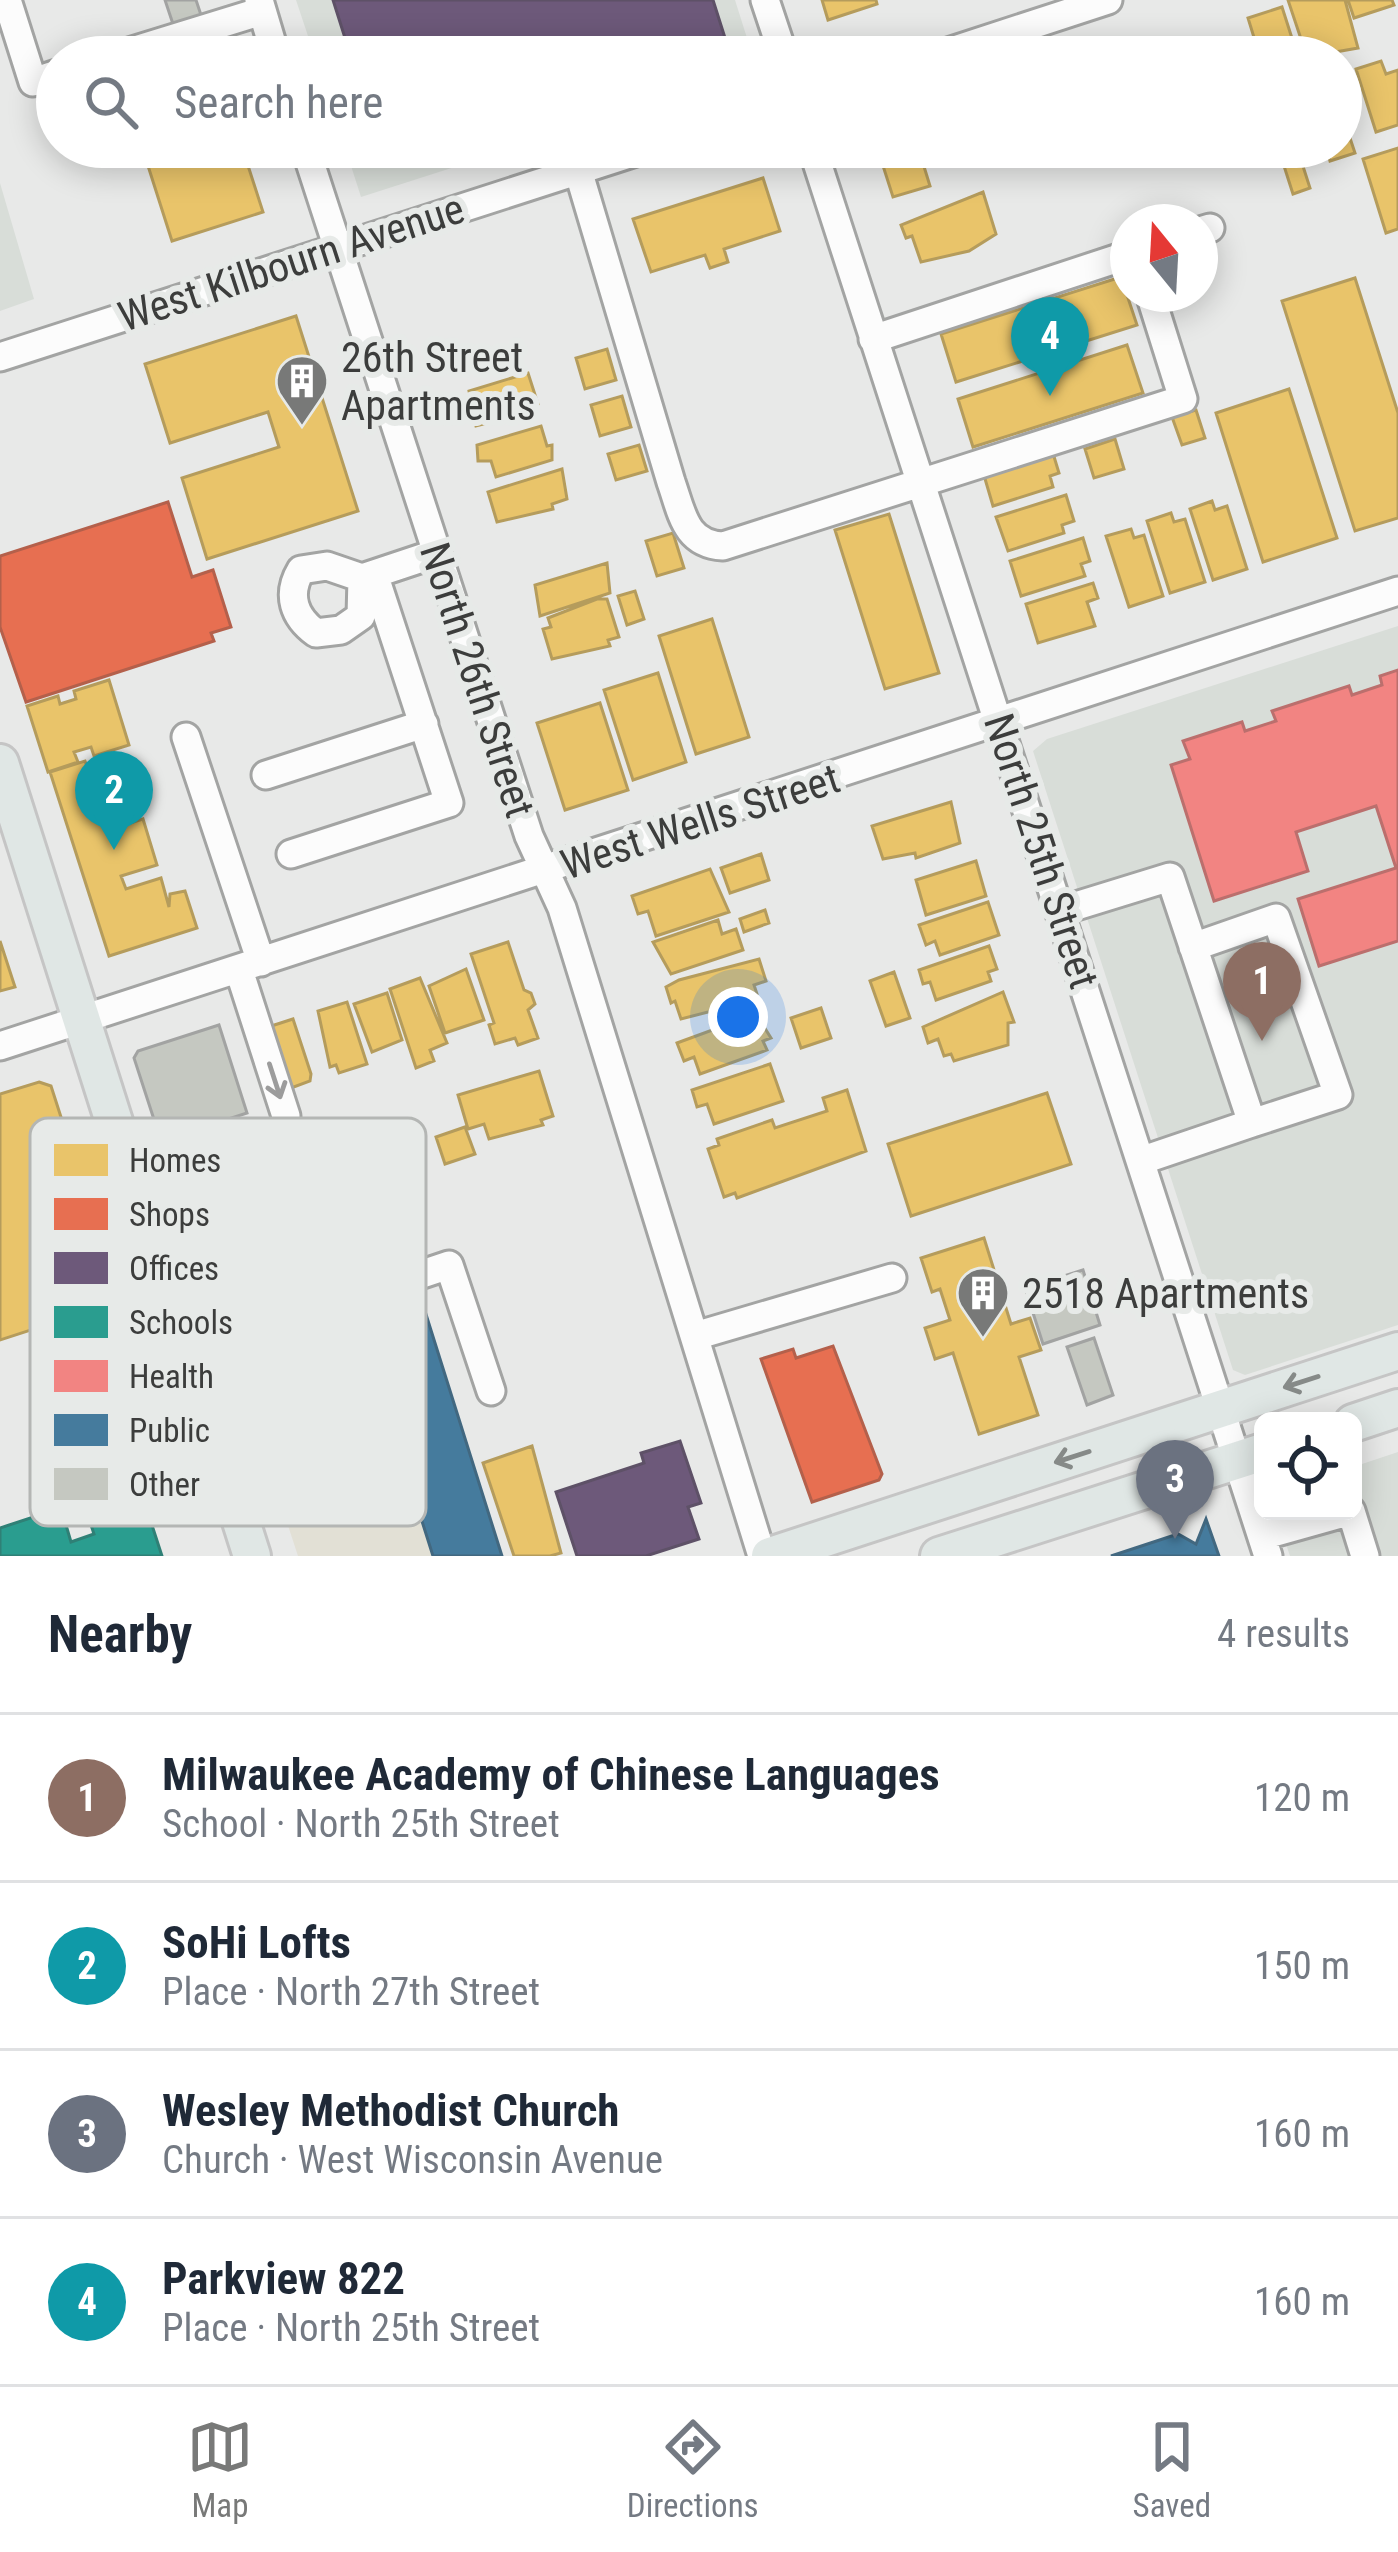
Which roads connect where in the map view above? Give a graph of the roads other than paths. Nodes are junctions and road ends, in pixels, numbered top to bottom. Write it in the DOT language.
graph roads {
  1 [pos="7,0"];
  2 [pos="766,0"];
  3 [pos="1108,0"];
  4 [pos="260,6"];
  5 [pos="174,36"];
  6 [pos="270,36"];
  7 [pos="777,36"];
  8 [pos="997,36"];
  9 [pos="36,81"];
  10 [pos="312,168"];
  11 [pos="584,168"];
  12 [pos="819,168"];
  13 [pos="578,170"];
  14 [pos="336,247"];
  15 [pos="1110,261"];
  16 [pos="1156,312"];
  17 [pos="873,339"];
  18 [pos="0,357"];
  19 [pos="919,484"];
  20 [pos="436,553"];
  21 [pos="1398,591"];
  22 [pos="1000,722"];
  23 [pos="424,724"];
  24 [pos="186,737"];
  25 [pos="0,763"];
  26 [pos="266,776"];
  27 [pos="290,854"];
  28 [pos="546,872"];
  29 [pos="1063,910"];
  30 [pos="1193,947"];
  31 [pos="250,966"];
  32 [pos="84,1020"];
  33 [pos="0,1046"];
  34 [pos="114,1118"];
  35 [pos="286,1118"];
  36 [pos="1252,1123"];
  37 [pos="1143,1160"];
  38 [pos="426,1273"];
  39 [pos="892,1278"];
  40 [pos="695,1336"];
  41 [pos="1398,1351"];
  42 [pos="491,1391"];
  43 [pos="1223,1407"];
  44 [pos="1398,1408"];
  45 [pos="1362,1420"];
  46 [pos="1251,1456"];
  47 [pos="1329,1520"];
  48 [pos="242,1526"];
  49 [pos="1265,1546"];
  50 [pos="996,1548"];
  51 [pos="1363,1548"];
  52 [pos="252,1556"];
  53 [pos="766,1556"];
  54 [pos="939,1556"];
  55 [pos="1386,1556"];
  1 -- 9 [label="street"];
  2 -- 7 [label="street"];
  3 -- 8 [label="street"];
  4 -- 5 [label="street"];
  4 -- 6 [label="street"];
  10 -- 14 [label="street, North 26th Street"];
  11 -- 13 [label="street, West Kilbourn Avenue"];
  12 -- 17 [label="street, North 25th Street"];
  13 -- 14 [label="street, West Kilbourn Avenue"];
  13 -- 19 [label="street"];
  14 -- 18 [label="street, West Kilbourn Avenue"];
  14 -- 20 [label="street, North 26th Street"];
  15 -- 17 [label="street"];
  16 -- 19 [label="street"];
  17 -- 19 [label="street, North 25th Street"];
  19 -- 22 [label="street, North 25th Street"];
  20 -- 23 [label="street"];
  20 -- 28 [label="street, North 26th Street"];
  21 -- 22 [label="street, West Wells Street"];
  22 -- 28 [label="street, West Wells Street"];
  22 -- 29 [label="street, North 25th Street"];
  23 -- 26 [label="street"];
  23 -- 27 [label="street"];
  24 -- 31 [label="street"];
  25 -- 32 [label="main road"];
  28 -- 31 [label="street, West Wells Street"];
  28 -- 40 [label="street, North 26th Street"];
  29 -- 30 [label="street"];
  29 -- 37 [label="street, North 25th Street"];
  30 -- 36 [label="street"];
  30 -- 36 [label="street"];
  31 -- 32 [label="street, West Wells Street"];
  31 -- 35 [label="street, one-way"];
  32 -- 33 [label="street, West Wells Street"];
  32 -- 34 [label="main road"];
  36 -- 37 [label="street"];
  37 -- 43 [label="street, North 25th Street"];
  38 -- 42 [label="street"];
  39 -- 40 [label="street"];
  40 -- 53 [label="street, North 26th Street"];
  41 -- 43 [label="main road, one-way"];
  43 -- 46 [label="street, North 25th Street"];
  43 -- 53 [label="main road, one-way"];
  44 -- 45 [label="main road"];
  46 -- 49 [label="street, North 25th Street"];
  46 -- 50 [label="main road"];
  47 -- 49 [label="street"];
  48 -- 52 [label="main road"];
  50 -- 54 [label="main road"];
  51 -- 55 [label="street"];
}
